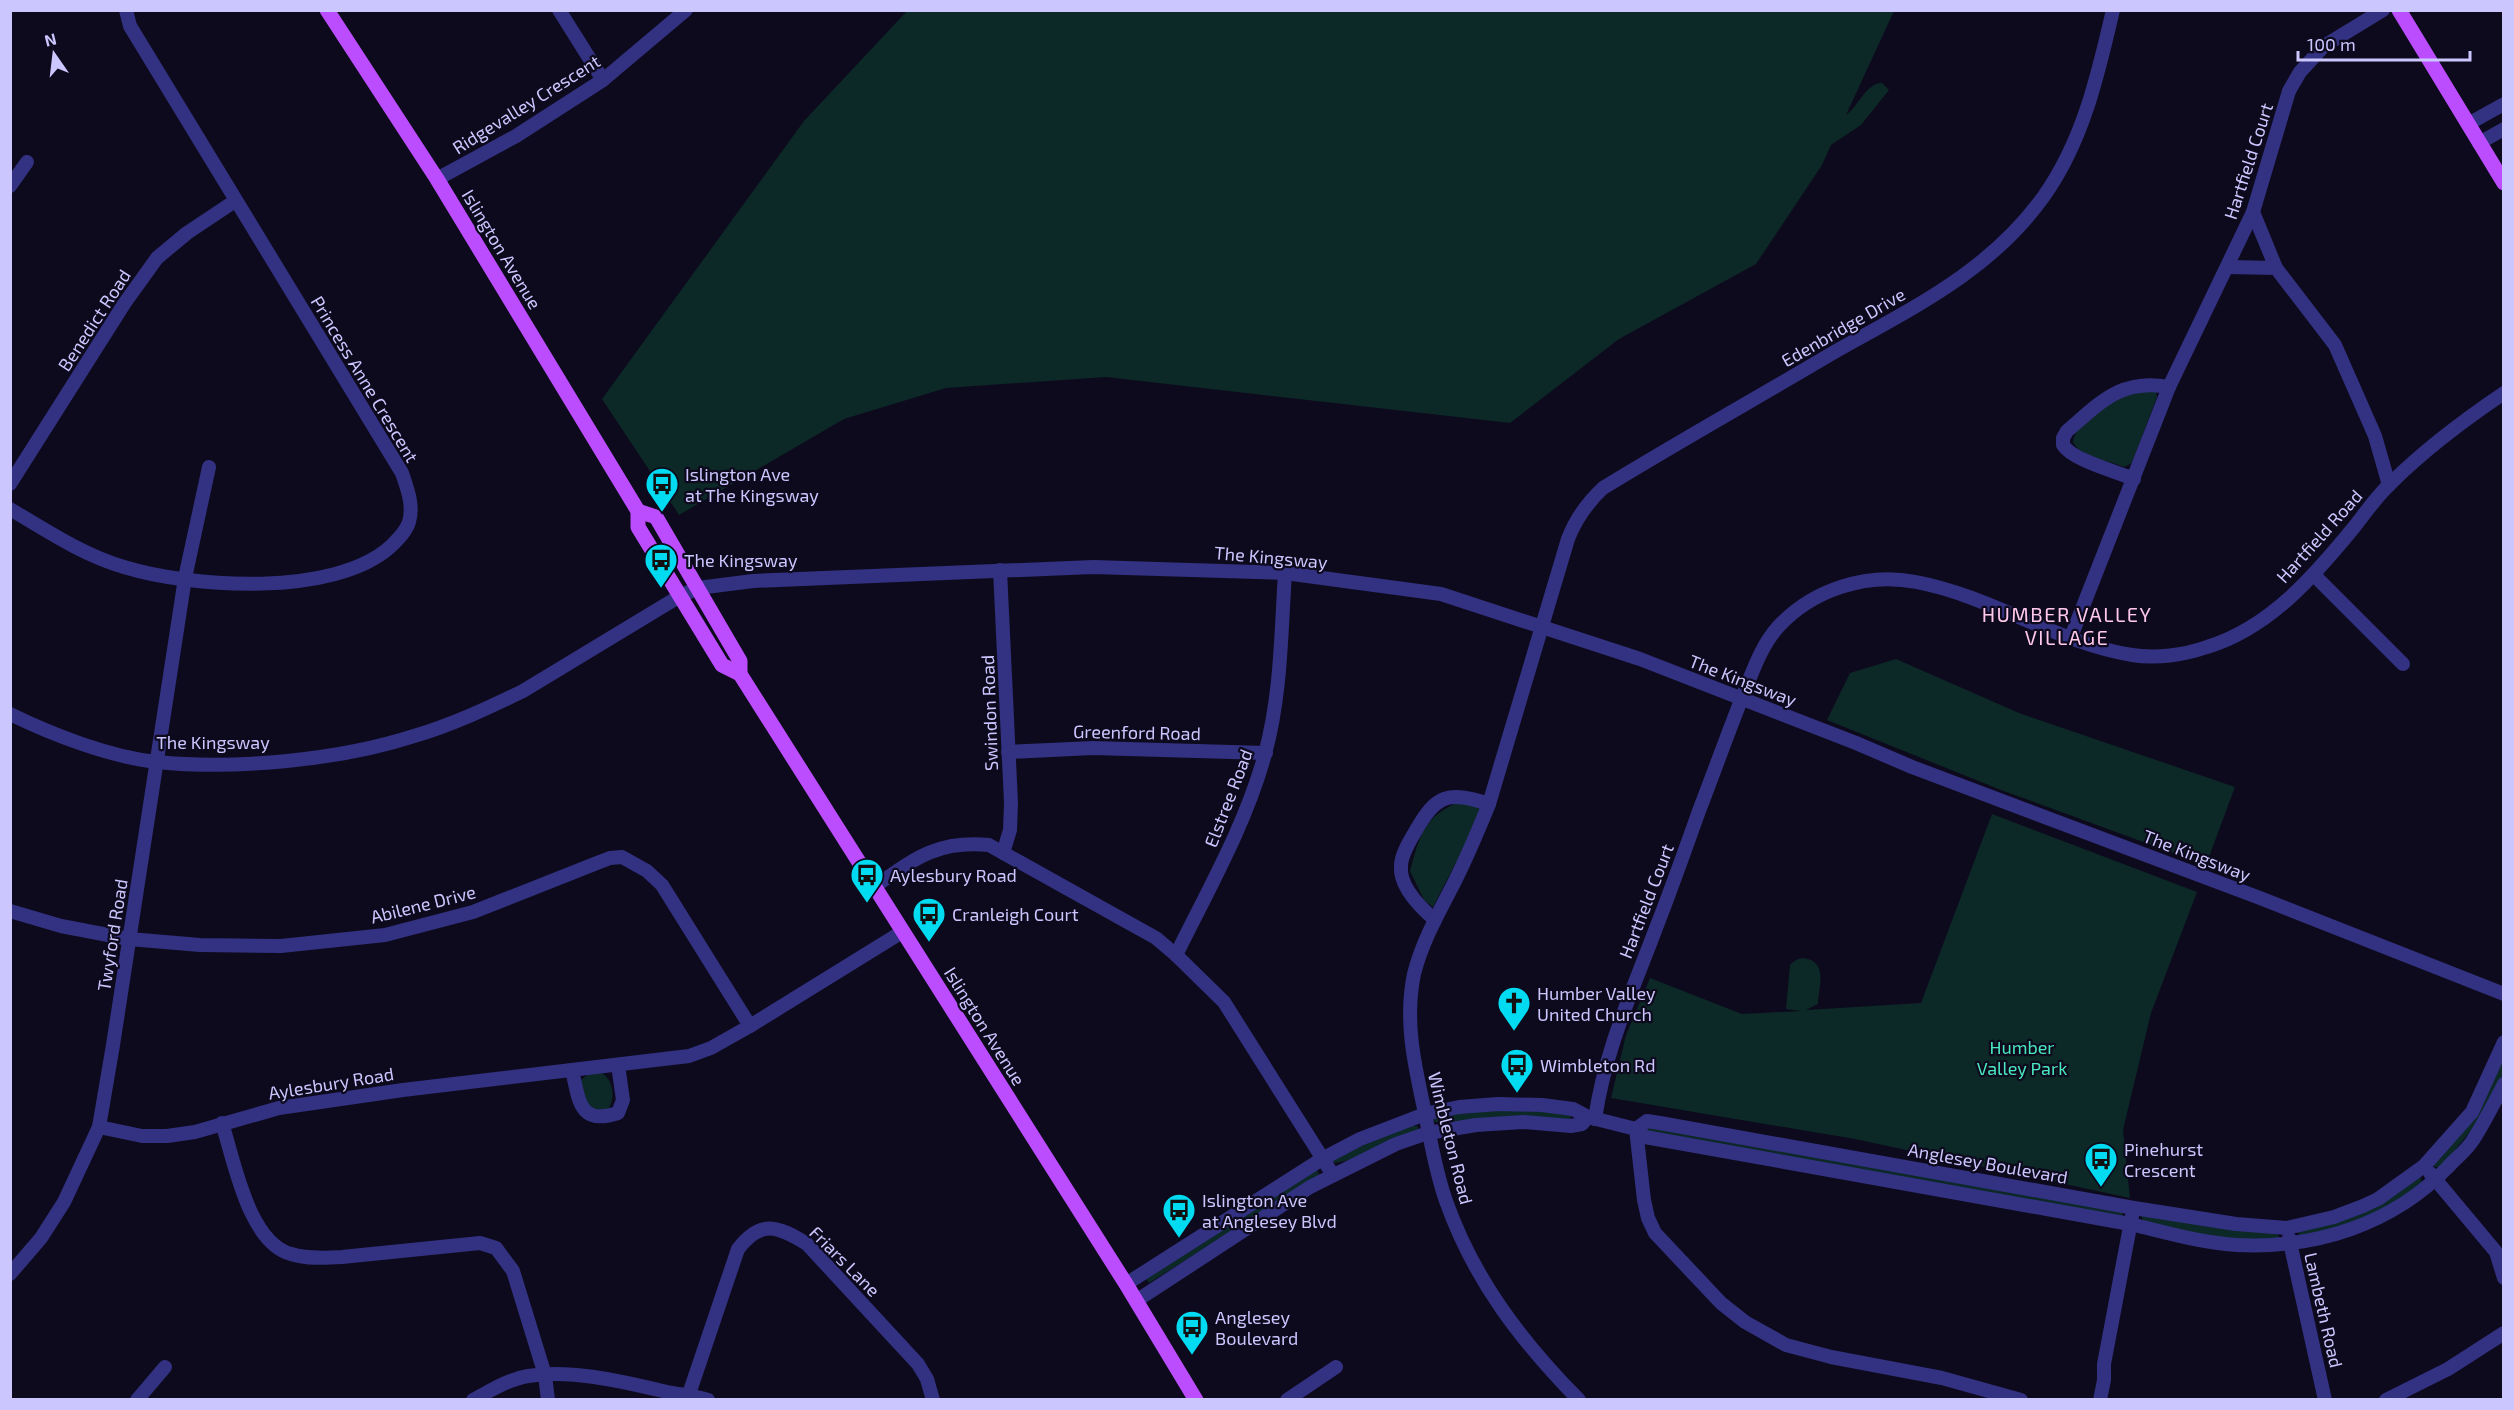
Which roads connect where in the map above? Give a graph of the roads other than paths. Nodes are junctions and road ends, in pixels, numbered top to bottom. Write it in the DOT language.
graph roads {
  1 [pos="126,10"];
  2 [pos="327,10"];
  3 [pos="559,10"];
  4 [pos="686,10"];
  5 [pos="2113,10"];
  6 [pos="2383,10"];
  7 [pos="2399,10"];
  8 [pos="603,80"];
  9 [pos="2504,104"];
  10 [pos="2468,124"];
  11 [pos="2504,129"];
  12 [pos="2479,143"];
  13 [pos="27,162"];
  14 [pos="437,179"];
  15 [pos="2504,183"];
  16 [pos="10,186"];
  17 [pos="235,201"];
  18 [pos="2253,212"];
  19 [pos="2227,267"];
  20 [pos="2276,268"];
  21 [pos="2169,387"];
  22 [pos="2504,393"];
  23 [pos="209,467"];
  24 [pos="2134,479"];
  25 [pos="10,484"];
  26 [pos="2389,485"];
  27 [pos="10,509"];
  28 [pos="638,511"];
  29 [pos="1000,570"];
  30 [pos="1285,573"];
  31 [pos="2314,575"];
  32 [pos="185,578"];
  33 [pos="698,588"];
  34 [pos="680,596"];
  35 [pos="1540,626"];
  36 [pos="2071,637"];
  37 [pos="2403,664"];
  38 [pos="740,674"];
  39 [pos="1742,699"];
  40 [pos="10,714"];
  41 [pos="1008,752"];
  42 [pos="1266,753"];
  43 [pos="156,762"];
  44 [pos="1489,804"];
  45 [pos="1003,853"];
  46 [pos="874,887"];
  47 [pos="10,911"];
  48 [pos="1434,920"];
  49 [pos="902,933"];
  50 [pos="129,939"];
  51 [pos="1176,955"];
  52 [pos="2504,994"];
  53 [pos="750,1026"];
  54 [pos="2504,1042"];
  55 [pos="618,1065"];
  56 [pos="572,1070"];
  57 [pos="2504,1084"];
  58 [pos="1425,1114"];
  59 [pos="1591,1118"];
  60 [pos="222,1123"];
  61 [pos="99,1127"];
  62 [pos="1636,1129"];
  63 [pos="1428,1133"];
  64 [pos="1322,1159"];
  65 [pos="2424,1166"];
  66 [pos="1332,1175"];
  67 [pos="2435,1180"];
  68 [pos="2133,1208"];
  69 [pos="2130,1224"];
  70 [pos="2288,1228"];
  71 [pos="2291,1245"];
  72 [pos="2500,1252"];
  73 [pos="10,1274"];
  74 [pos="2504,1278"];
  75 [pos="1126,1284"];
  76 [pos="1136,1301"];
  77 [pos="2504,1333"];
  78 [pos="165,1367"];
  79 [pos="1336,1367"];
  80 [pos="545,1375"];
  81 [pos="689,1394"];
  82 [pos="137,1400"];
  83 [pos="473,1400"];
  84 [pos="548,1400"];
  85 [pos="708,1400"];
  86 [pos="933,1400"];
  87 [pos="1196,1400"];
  88 [pos="1287,1400"];
  89 [pos="1579,1400"];
  90 [pos="2021,1400"];
  91 [pos="2100,1400"];
  92 [pos="2325,1400"];
  93 [pos="2386,1400"];
  1 -- 17 [label="street, Princess Anne Crescent"];
  2 -- 14 [label="main road, Islington Avenue"];
  3 -- 8 [label="street"];
  4 -- 8 [label="street, Ridgevalley Crescent"];
  5 -- 35 [label="street, Edenbridge Drive"];
  6 -- 18 [label="street, Hartfield Court"];
  7 -- 10 [label="main road"];
  8 -- 14 [label="street, Ridgevalley Crescent"];
  9 -- 10 [label="street"];
  10 -- 12 [label="main road"];
  11 -- 12 [label="street"];
  12 -- 15 [label="main road"];
  13 -- 16 [label="street"];
  14 -- 28 [label="main road, Islington Avenue"];
  17 -- 25 [label="street, Benedict Road"];
  17 -- 32 [label="street, Princess Anne Crescent"];
  18 -- 19 [label="street, Hartfield Court"];
  18 -- 20 [label="street"];
  19 -- 20 [label="street"];
  19 -- 21 [label="street, Hartfield Court"];
  20 -- 26 [label="street"];
  21 -- 24 [label="street, Hartfield Court"];
  21 -- 24 [label="street"];
  22 -- 26 [label="street, Hartfield Road"];
  23 -- 32 [label="street, Twyford Road"];
  24 -- 36 [label="street, Hartfield Court"];
  26 -- 31 [label="street, Hartfield Road"];
  27 -- 32 [label="street, Princess Anne Crescent"];
  28 -- 33 [label="main road, Islington Avenue"];
  28 -- 34 [label="main road, Islington Avenue"];
  29 -- 30 [label="street, The Kingsway"];
  29 -- 33 [label="street, The Kingsway"];
  29 -- 41 [label="street, Swindon Road"];
  30 -- 35 [label="street, The Kingsway"];
  30 -- 42 [label="street, Elstree Road"];
  31 -- 36 [label="street, Hartfield Road"];
  31 -- 37 [label="street"];
  32 -- 43 [label="street, Twyford Road"];
  33 -- 34 [label="street, The Kingsway"];
  33 -- 38 [label="main road, Islington Avenue"];
  34 -- 38 [label="main road, Islington Avenue"];
  34 -- 43 [label="street, The Kingsway"];
  35 -- 39 [label="street, The Kingsway"];
  35 -- 44 [label="street, Wimbleton Road"];
  36 -- 39 [label="street, Hartfield Road"];
  38 -- 46 [label="main road, Islington Avenue"];
  39 -- 52 [label="street, The Kingsway"];
  39 -- 59 [label="street, Hartfield Court"];
  40 -- 43 [label="street, The Kingsway"];
  41 -- 42 [label="street, Greenford Road"];
  41 -- 45 [label="street, Swindon Road"];
  42 -- 51 [label="street, Elstree Road"];
  43 -- 50 [label="street, Twyford Road"];
  44 -- 48 [label="street, Wimbleton Road"];
  44 -- 48 [label="street"];
  45 -- 46 [label="street"];
  45 -- 51 [label="street"];
  46 -- 49 [label="main road, Islington Avenue"];
  47 -- 50 [label="street, Abilene Drive"];
  48 -- 58 [label="street, Wimbleton Road"];
  49 -- 53 [label="street, Aylesbury Road"];
  49 -- 75 [label="main road, Islington Avenue"];
  50 -- 53 [label="street, Abilene Drive"];
  50 -- 61 [label="street, Twyford Road"];
  51 -- 64 [label="street"];
  53 -- 55 [label="street, Aylesbury Road"];
  54 -- 65 [label="street, Anglesey Boulevard"];
  55 -- 56 [label="street, Aylesbury Road"];
  55 -- 56 [label="street"];
  56 -- 60 [label="street, Aylesbury Road"];
  57 -- 67 [label="street, Anglesey Boulevard"];
  58 -- 59 [label="street, Anglesey Boulevard"];
  58 -- 63 [label="street, Wimbleton Road"];
  58 -- 64 [label="street, Anglesey Boulevard"];
  59 -- 62 [label="street, Anglesey Boulevard"];
  59 -- 63 [label="street"];
  60 -- 61 [label="street, Aylesbury Road"];
  60 -- 80 [label="street"];
  61 -- 73 [label="street, Twyford Road"];
  62 -- 68 [label="street, Anglesey Boulevard"];
  62 -- 69 [label="street, Anglesey Boulevard"];
  62 -- 90 [label="street"];
  63 -- 66 [label="street"];
  63 -- 89 [label="street, Wimbleton Road"];
  64 -- 66 [label="street"];
  64 -- 75 [label="street, Anglesey Boulevard"];
  65 -- 67 [label="street"];
  65 -- 70 [label="street, Anglesey Boulevard"];
  66 -- 76 [label="street"];
  67 -- 71 [label="street, Anglesey Boulevard"];
  67 -- 72 [label="street"];
  68 -- 69 [label="street"];
  68 -- 70 [label="street, Anglesey Boulevard"];
  69 -- 71 [label="street, Anglesey Boulevard"];
  69 -- 91 [label="street"];
  70 -- 71 [label="street, Lambeth Road"];
  71 -- 92 [label="street, Lambeth Road"];
  72 -- 74 [label="street"];
  75 -- 76 [label="main road, Islington Avenue"];
  76 -- 87 [label="main road, Islington Avenue"];
  77 -- 93 [label="street"];
  78 -- 82 [label="street"];
  79 -- 88 [label="street"];
  80 -- 81 [label="street"];
  80 -- 83 [label="street"];
  80 -- 84 [label="street"];
  81 -- 85 [label="street"];
  81 -- 86 [label="street, Friars Lane"];
}
